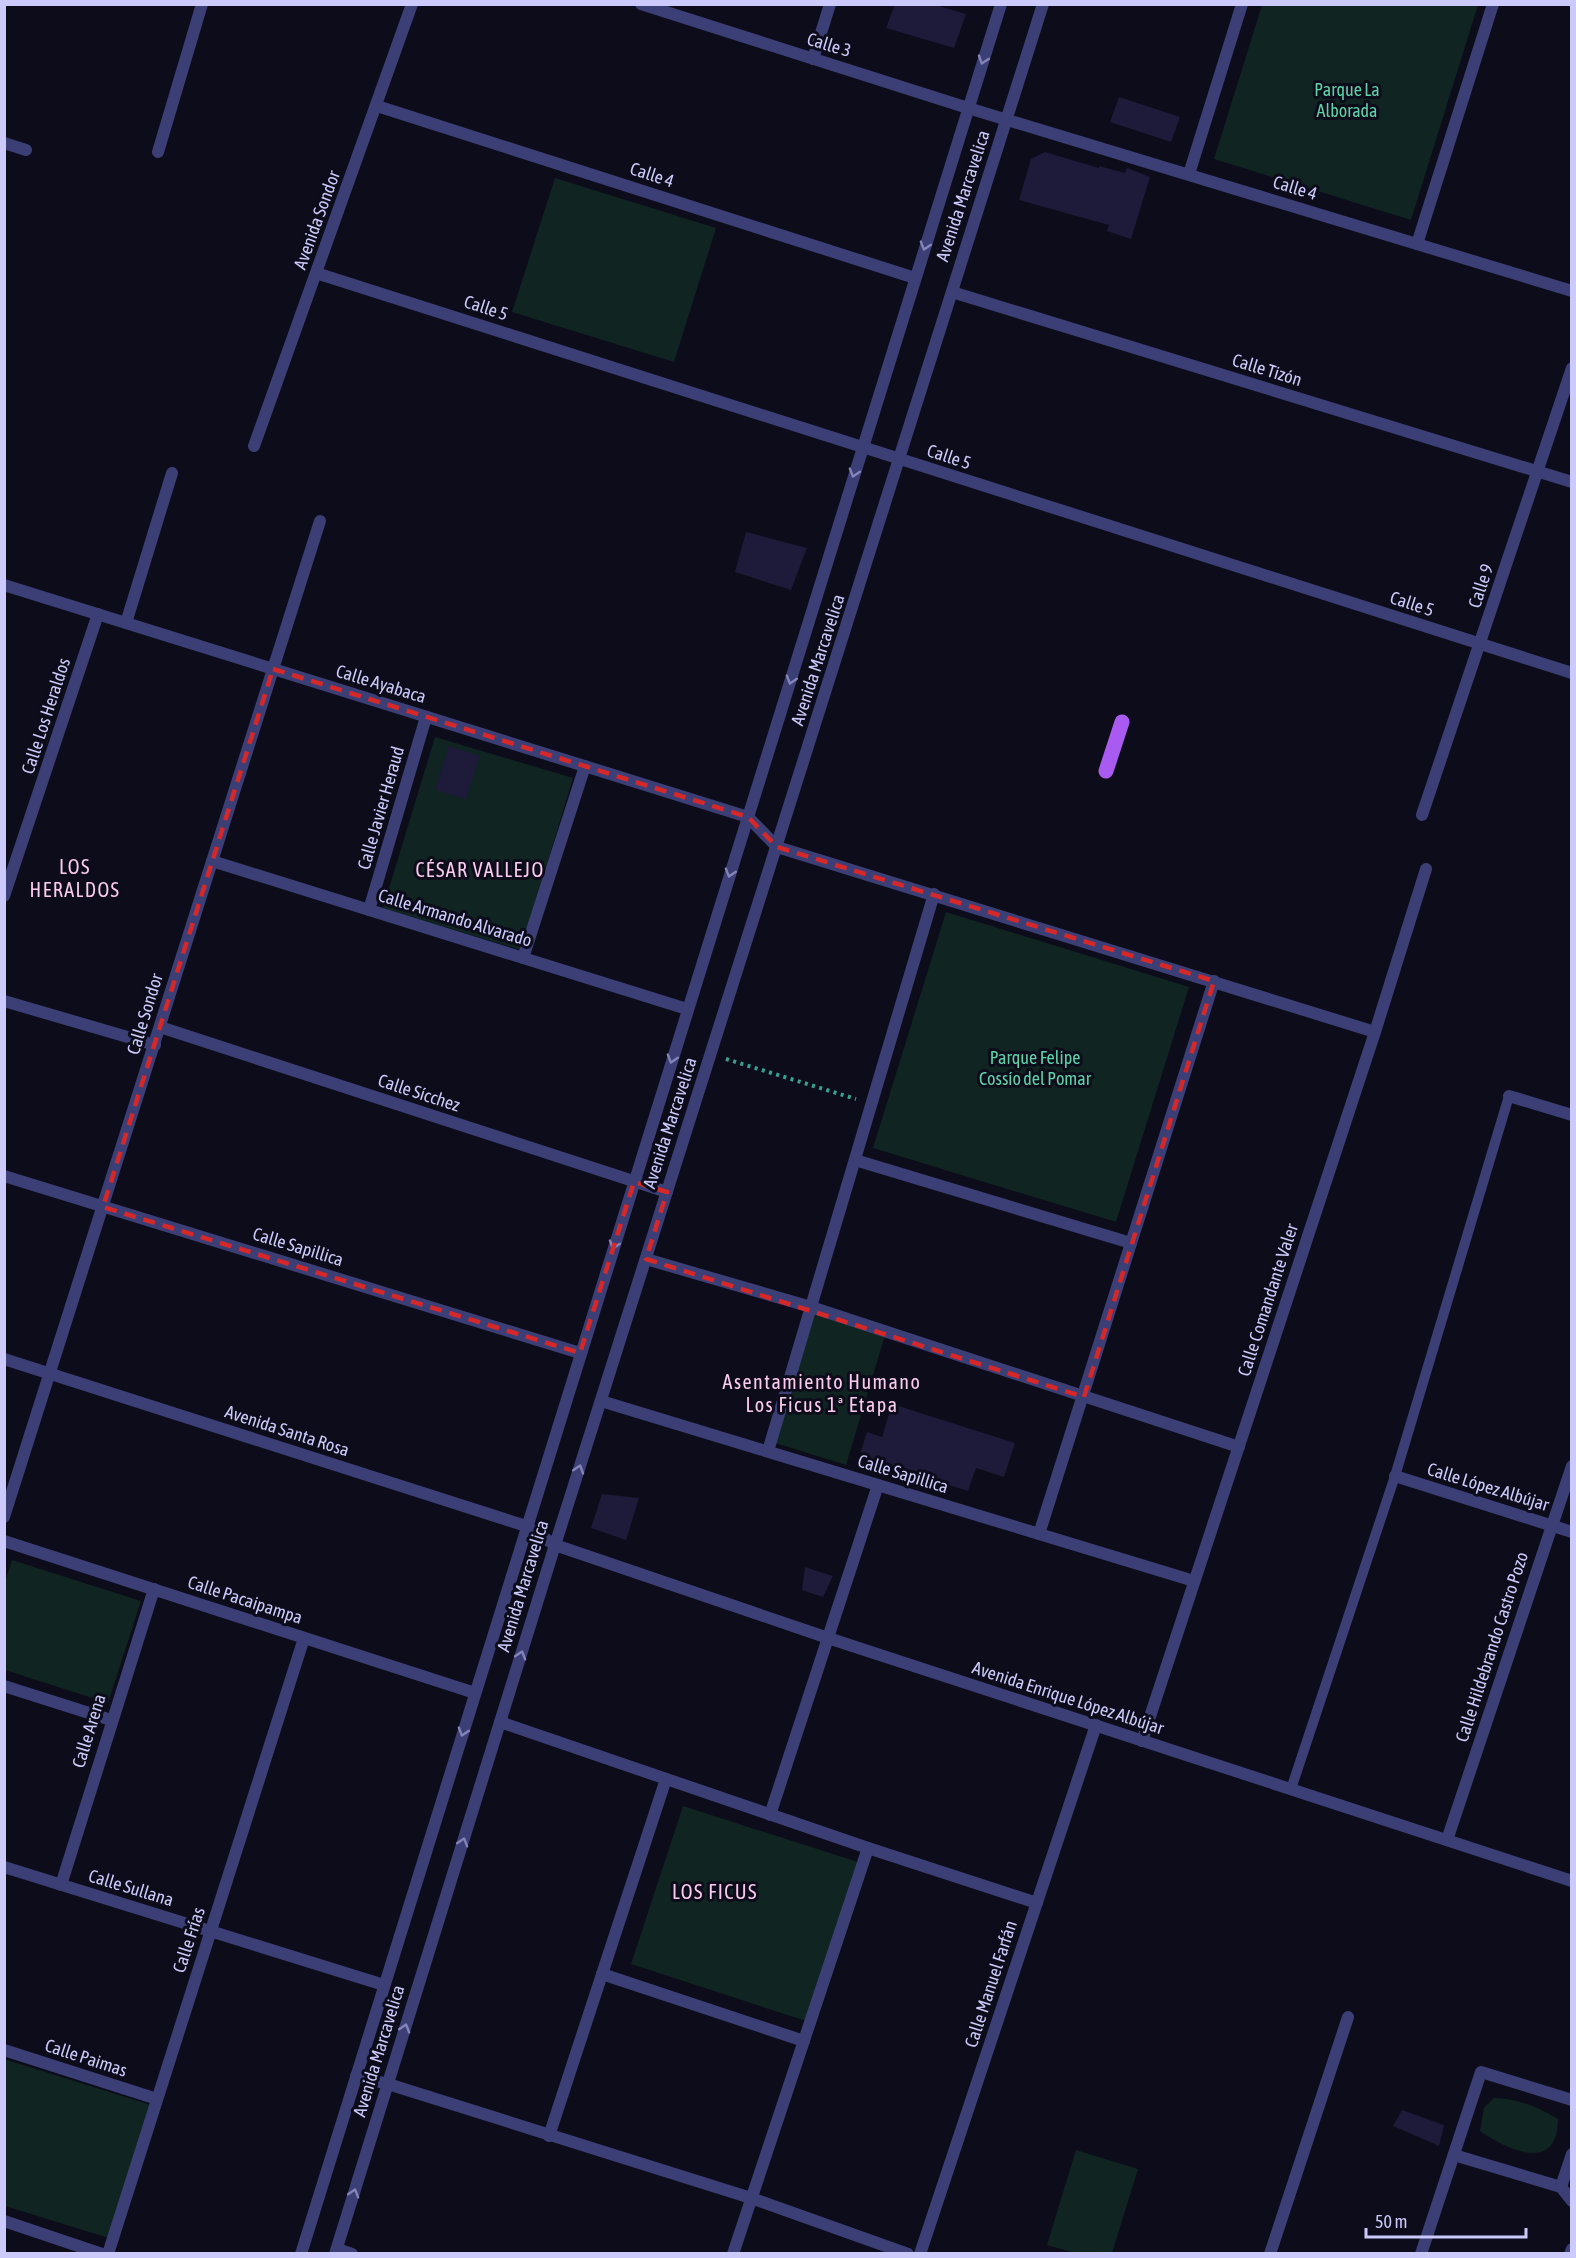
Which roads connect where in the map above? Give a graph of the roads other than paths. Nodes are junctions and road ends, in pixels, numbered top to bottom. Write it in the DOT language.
graph roads {
  1 [pos="202,4"];
  2 [pos="412,4"];
  3 [pos="641,4"];
  4 [pos="830,4"];
  5 [pos="1001,4"];
  6 [pos="1043,4"];
  7 [pos="1242,4"];
  8 [pos="1493,4"];
  9 [pos="813,59"];
  10 [pos="377,106"];
  11 [pos="968,108"];
  12 [pos="1007,118"];
  13 [pos="4,142"];
  14 [pos="26,150"];
  15 [pos="158,152"];
  16 [pos="1189,174"];
  17 [pos="1418,244"];
  18 [pos="316,273"];
  19 [pos="915,279"];
  20 [pos="1572,291"];
  21 [pos="952,292"];
  22 [pos="1572,368"];
  23 [pos="254,446"];
  24 [pos="862,447"];
  25 [pos="900,461"];
  26 [pos="1537,471"];
  27 [pos="172,473"];
  28 [pos="1572,482"];
  29 [pos="320,521"];
  30 [pos="4,585"];
  31 [pos="98,614"];
  32 [pos="126,623"];
  33 [pos="1481,644"];
  34 [pos="273,669"];
  35 [pos="1572,673"];
  36 [pos="426,717"];
  37 [pos="1122,722"];
  38 [pos="585,766"];
  39 [pos="1106,771"];
  40 [pos="1422,815"];
  41 [pos="748,817"];
  42 [pos="777,847"];
  43 [pos="212,861"];
  44 [pos="1426,869"];
  45 [pos="934,894"];
  46 [pos="4,896"];
  47 [pos="369,910"];
  48 [pos="523,958"];
  49 [pos="1214,981"];
  50 [pos="4,1001"];
  51 [pos="687,1009"];
  52 [pos="160,1027"];
  53 [pos="1375,1032"];
  54 [pos="154,1045"];
  55 [pos="1509,1096"];
  56 [pos="1572,1115"];
  57 [pos="855,1160"];
  58 [pos="4,1176"];
  59 [pos="634,1182"];
  60 [pos="667,1192"];
  61 [pos="103,1207"];
  62 [pos="1131,1243"];
  63 [pos="646,1259"];
  64 [pos="811,1308"];
  65 [pos="580,1353"];
  66 [pos="4,1359"];
  67 [pos="51,1374"];
  68 [pos="1084,1397"];
  69 [pos="601,1401"];
  70 [pos="1239,1447"];
  71 [pos="768,1451"];
  72 [pos="1572,1466"];
  73 [pos="1395,1476"];
  74 [pos="878,1485"];
  75 [pos="4,1517"];
  76 [pos="1551,1525"];
  77 [pos="526,1526"];
  78 [pos="1572,1532"];
  79 [pos="1039,1534"];
  80 [pos="4,1541"];
  81 [pos="555,1545"];
  82 [pos="1194,1581"];
  83 [pos="154,1589"];
  84 [pos="304,1638"];
  85 [pos="828,1638"];
  86 [pos="4,1686"];
  87 [pos="475,1693"];
  88 [pos="111,1720"];
  89 [pos="500,1722"];
  90 [pos="1096,1725"];
  91 [pos="1142,1741"];
  92 [pos="666,1779"];
  93 [pos="1291,1789"];
  94 [pos="770,1815"];
  95 [pos="1447,1840"];
  96 [pos="868,1848"];
  97 [pos="4,1867"];
  98 [pos="1572,1881"];
  99 [pos="61,1885"];
  100 [pos="1037,1903"];
  101 [pos="211,1931"];
  102 [pos="602,1974"];
  103 [pos="384,1985"];
  104 [pos="1348,2017"];
  105 [pos="804,2041"];
  106 [pos="4,2050"];
  107 [pos="356,2076"];
  108 [pos="388,2084"];
  109 [pos="157,2099"];
  110 [pos="1572,2100"];
  111 [pos="549,2136"];
  112 [pos="1572,2154"];
  113 [pos="1454,2155"];
  114 [pos="1561,2187"];
  115 [pos="751,2199"];
  116 [pos="1572,2201"];
  117 [pos="4,2222"];
  118 [pos="1572,2249"];
  119 [pos="336,2251"];
  120 [pos="102,2253"];
  121 [pos="108,2253"];
  122 [pos="301,2253"];
  123 [pos="352,2253"];
  124 [pos="733,2253"];
  125 [pos="908,2253"];
  126 [pos="920,2253"];
  127 [pos="1270,2253"];
  128 [pos="1421,2253"];
  129 [pos="1570,2253"];
  1 -- 15 [label="street"];
  2 -- 10 [label="street, Avenida Sondor"];
  3 -- 9 [label="street, Calle 3"];
  4 -- 9 [label="street"];
  5 -- 11 [label="street, Avenida Marcavelica, one-way"];
  6 -- 12 [label="street, Avenida Marcavelica"];
  7 -- 16 [label="street"];
  8 -- 17 [label="street"];
  9 -- 11 [label="street, Calle 3"];
  10 -- 18 [label="street, Avenida Sondor"];
  10 -- 19 [label="street, Calle 4"];
  11 -- 12 [label="street, Calle 3"];
  11 -- 19 [label="street, Avenida Marcavelica, one-way"];
  12 -- 16 [label="street, Calle 4"];
  12 -- 21 [label="street, Avenida Marcavelica"];
  13 -- 14 [label="street"];
  16 -- 17 [label="street, Calle 4"];
  17 -- 20 [label="street, Calle 4"];
  18 -- 23 [label="street, Avenida Sondor"];
  18 -- 24 [label="street, Calle 5"];
  19 -- 24 [label="street, Avenida Marcavelica"];
  21 -- 25 [label="street, Avenida Marcavelica"];
  21 -- 26 [label="street, Calle Tizón"];
  22 -- 26 [label="street, Calle 9"];
  24 -- 25 [label="street, Calle 5"];
  24 -- 41 [label="street, Avenida Marcavelica, one-way"];
  25 -- 33 [label="street, Calle 5"];
  25 -- 42 [label="street, Avenida Marcavelica"];
  26 -- 28 [label="street, Calle Tizón"];
  26 -- 33 [label="street, Calle 9"];
  27 -- 32 [label="street"];
  29 -- 34 [label="street, Calle Sondor"];
  30 -- 31 [label="street, Calle Ayabaca"];
  31 -- 32 [label="street, Calle Ayabaca"];
  31 -- 46 [label="street, Calle Los Heraldos"];
  32 -- 34 [label="street, Calle Ayabaca"];
  33 -- 35 [label="street, Calle 5"];
  33 -- 40 [label="street, Calle 9"];
  34 -- 36 [label="street, Calle Ayabaca"];
  34 -- 43 [label="street, Calle Sondor"];
  36 -- 38 [label="street, Calle Ayabaca"];
  36 -- 47 [label="street, Calle Javier Heraud"];
  37 -- 39 [label="main road"];
  38 -- 41 [label="street, Calle Ayabaca"];
  38 -- 48 [label="street"];
  41 -- 42 [label="street"];
  41 -- 51 [label="street, Avenida Marcavelica, one-way"];
  42 -- 45 [label="street"];
  42 -- 60 [label="street, Avenida Marcavelica"];
  43 -- 47 [label="street, Calle Armando Alvarado"];
  43 -- 52 [label="street, Calle Sondor"];
  44 -- 53 [label="street, Calle Comandante Valer"];
  45 -- 49 [label="street"];
  45 -- 57 [label="street"];
  47 -- 48 [label="street, Calle Armando Alvarado"];
  48 -- 51 [label="street, Calle Armando Alvarado"];
  49 -- 53 [label="street"];
  49 -- 62 [label="street"];
  50 -- 54 [label="street"];
  51 -- 59 [label="street, Avenida Marcavelica, one-way"];
  52 -- 54 [label="street, Calle Sondor"];
  52 -- 59 [label="street, Calle Sícchez"];
  53 -- 70 [label="street, Calle Comandante Valer"];
  54 -- 61 [label="street, Calle Sondor"];
  55 -- 56 [label="street"];
  55 -- 73 [label="lane"];
  57 -- 62 [label="street"];
  57 -- 64 [label="street"];
  58 -- 61 [label="street, Calle Sapillica"];
  59 -- 60 [label="street, Calle Sícchez"];
  59 -- 65 [label="street, Avenida Marcavelica, one-way"];
  60 -- 63 [label="street, Avenida Marcavelica"];
  61 -- 65 [label="street, Calle Sapillica"];
  61 -- 67 [label="street, Calle Sondor"];
  62 -- 68 [label="street"];
  63 -- 64 [label="street"];
  63 -- 69 [label="street, Avenida Marcavelica"];
  64 -- 68 [label="street"];
  64 -- 71 [label="street"];
  65 -- 77 [label="street, Avenida Marcavelica"];
  66 -- 67 [label="street, Avenida Santa Rosa"];
  67 -- 75 [label="street, Calle Sondor"];
  67 -- 77 [label="street, Avenida Santa Rosa"];
  68 -- 70 [label="street"];
  68 -- 79 [label="street"];
  69 -- 71 [label="street, Calle Sapillica"];
  81 -- 69 [label="street, Avenida Marcavelica, one-way"];
  70 -- 82 [label="street, Calle Comandante Valer"];
  71 -- 74 [label="street, Calle Sapillica"];
  72 -- 76 [label="street, Calle Hildebrando Castro Pozo"];
  73 -- 76 [label="street, Calle López Albújar"];
  73 -- 93 [label="lane"];
  74 -- 79 [label="street, Calle Sapillica"];
  74 -- 85 [label="street"];
  76 -- 78 [label="street, Calle López Albújar"];
  76 -- 95 [label="street, Calle Hildebrando Castro Pozo"];
  77 -- 81 [label="street, Avenida Santa Rosa"];
  77 -- 87 [label="street, Avenida Marcavelica"];
  79 -- 82 [label="street, Calle Sapillica"];
  80 -- 83 [label="street, Calle Pacaipampa"];
  81 -- 85 [label="street, Avenida Enrique López Albújar"];
  89 -- 81 [label="street, Avenida Marcavelica, one-way"];
  82 -- 91 [label="street, Calle Comandante Valer"];
  83 -- 84 [label="street, Calle Pacaipampa"];
  83 -- 88 [label="street, Calle Arena"];
  84 -- 87 [label="street, Calle Pacaipampa"];
  84 -- 101 [label="street, Calle Frías"];
  85 -- 90 [label="street, Avenida Enrique López Albújar"];
  85 -- 94 [label="street"];
  86 -- 88 [label="street"];
  87 -- 103 [label="street, Avenida Marcavelica, one-way"];
  88 -- 99 [label="street, Calle Arena"];
  89 -- 92 [label="street"];
  108 -- 89 [label="street, Avenida Marcavelica, one-way"];
  90 -- 91 [label="street, Avenida Enrique López Albújar"];
  90 -- 100 [label="street, Calle Manuel Farfán"];
  91 -- 93 [label="street, Avenida Enrique López Albújar"];
  92 -- 94 [label="street"];
  92 -- 102 [label="street"];
  93 -- 95 [label="street, Avenida Enrique López Albújar"];
  94 -- 96 [label="street"];
  95 -- 98 [label="street, Avenida Enrique López Albújar"];
  96 -- 100 [label="street"];
  96 -- 105 [label="street"];
  97 -- 99 [label="street, Calle Sullana"];
  99 -- 101 [label="street, Calle Sullana"];
  100 -- 126 [label="street, Calle Manuel Farfán"];
  101 -- 103 [label="street, Calle Sullana"];
  101 -- 109 [label="street, Calle Frías"];
  102 -- 105 [label="street"];
  102 -- 111 [label="street"];
  103 -- 107 [label="street, Avenida Marcavelica"];
  104 -- 127 [label="street"];
  105 -- 115 [label="street"];
  106 -- 109 [label="street, Calle Paimas"];
  107 -- 108 [label="street"];
  107 -- 122 [label="street, Avenida Marcavelica"];
  108 -- 111 [label="street"];
  119 -- 108 [label="street, Avenida Marcavelica, one-way"];
  109 -- 121 [label="street, Calle Frías"];
  110 -- 113 [label="street"];
  111 -- 115 [label="street"];
  112 -- 114 [label="street"];
  113 -- 114 [label="street"];
  113 -- 128 [label="street"];
  114 -- 116 [label="street"];
  115 -- 124 [label="street"];
  115 -- 125 [label="street"];
  117 -- 120 [label="street"];
  118 -- 129 [label="street"];
  119 -- 123 [label="street"];
}
